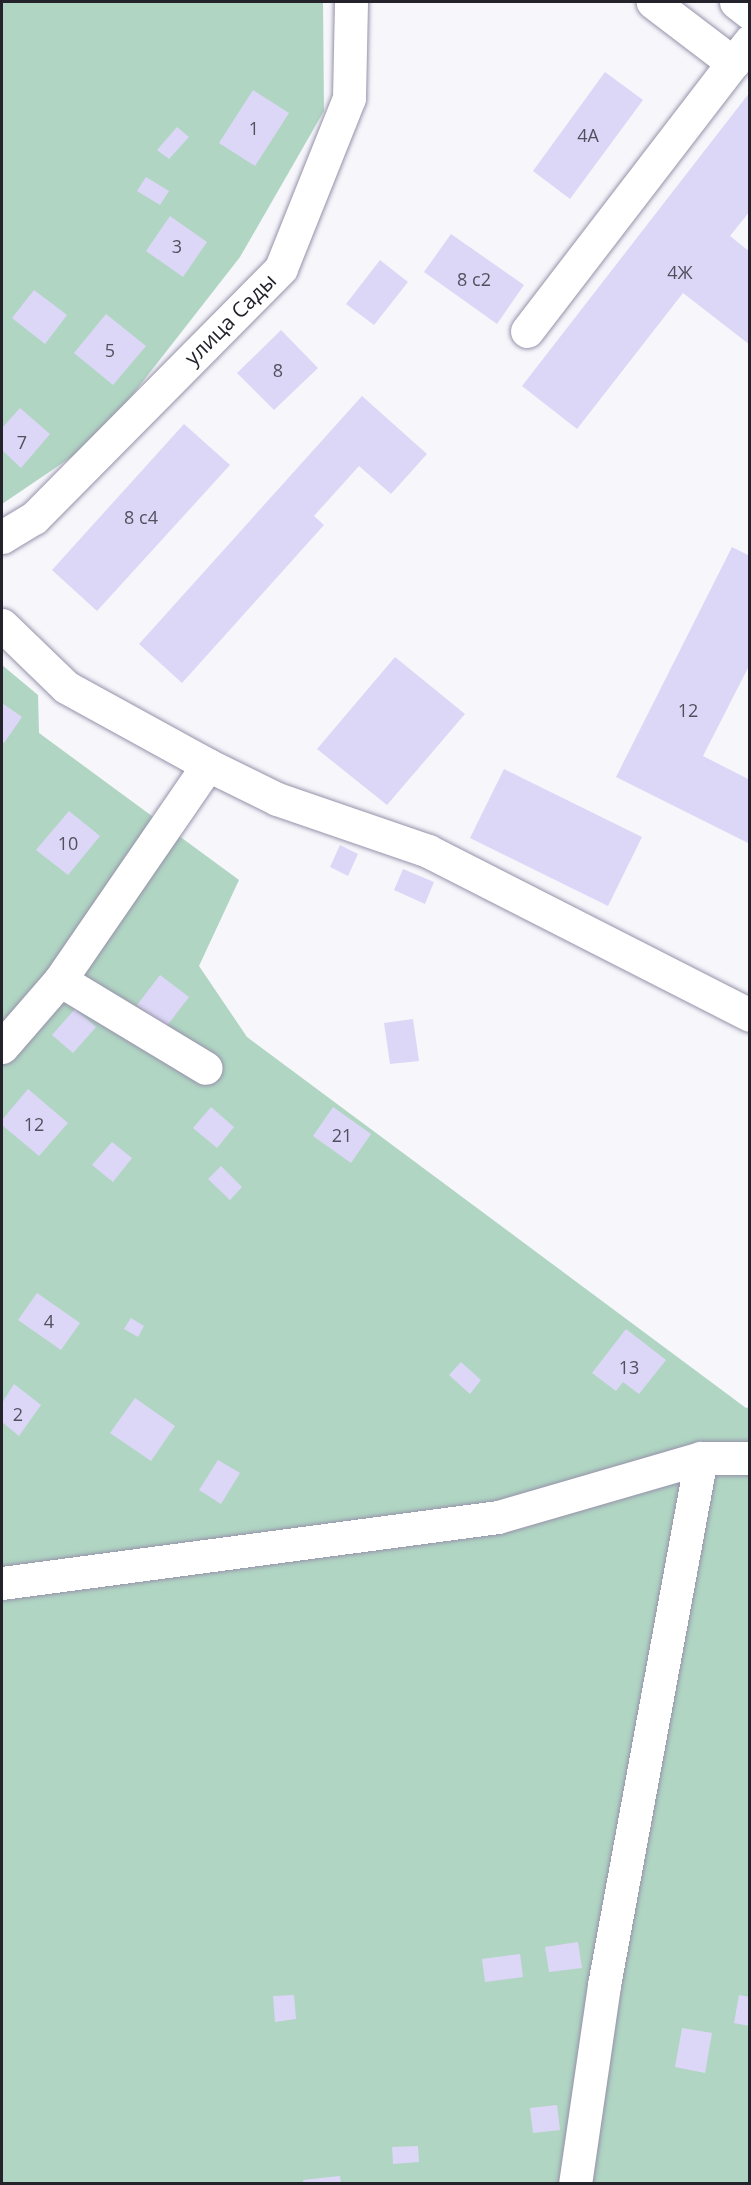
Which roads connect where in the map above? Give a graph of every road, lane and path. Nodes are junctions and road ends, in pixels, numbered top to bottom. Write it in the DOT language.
graph roads {
  1 [pos="351,2"];
  2 [pos="653,2"];
  3 [pos="736,2"];
  4 [pos="750,13"];
  5 [pos="741,52"];
  6 [pos="527,331"];
  7 [pos="2,537"];
  8 [pos="2,625"];
  9 [pos="208,765"];
  10 [pos="60,980"];
  11 [pos="750,1015"];
  12 [pos="2,1047"];
  13 [pos="206,1068"];
  14 [pos="701,1458"];
  15 [pos="750,1458"];
  16 [pos="2,1583"];
  17 [pos="575,2184"];
  1 -- 7 [label="street, улица Сады"];
  2 -- 5 [label="street"];
  3 -- 4 [label="street"];
  5 -- 6 [label="street"];
  8 -- 9 [label="street"];
  9 -- 10 [label="street"];
  9 -- 11 [label="street"];
  10 -- 12 [label="street"];
  10 -- 13 [label="street"];
  14 -- 15 [label="street"];
  14 -- 16 [label="street"];
  14 -- 17 [label="street"];
}
